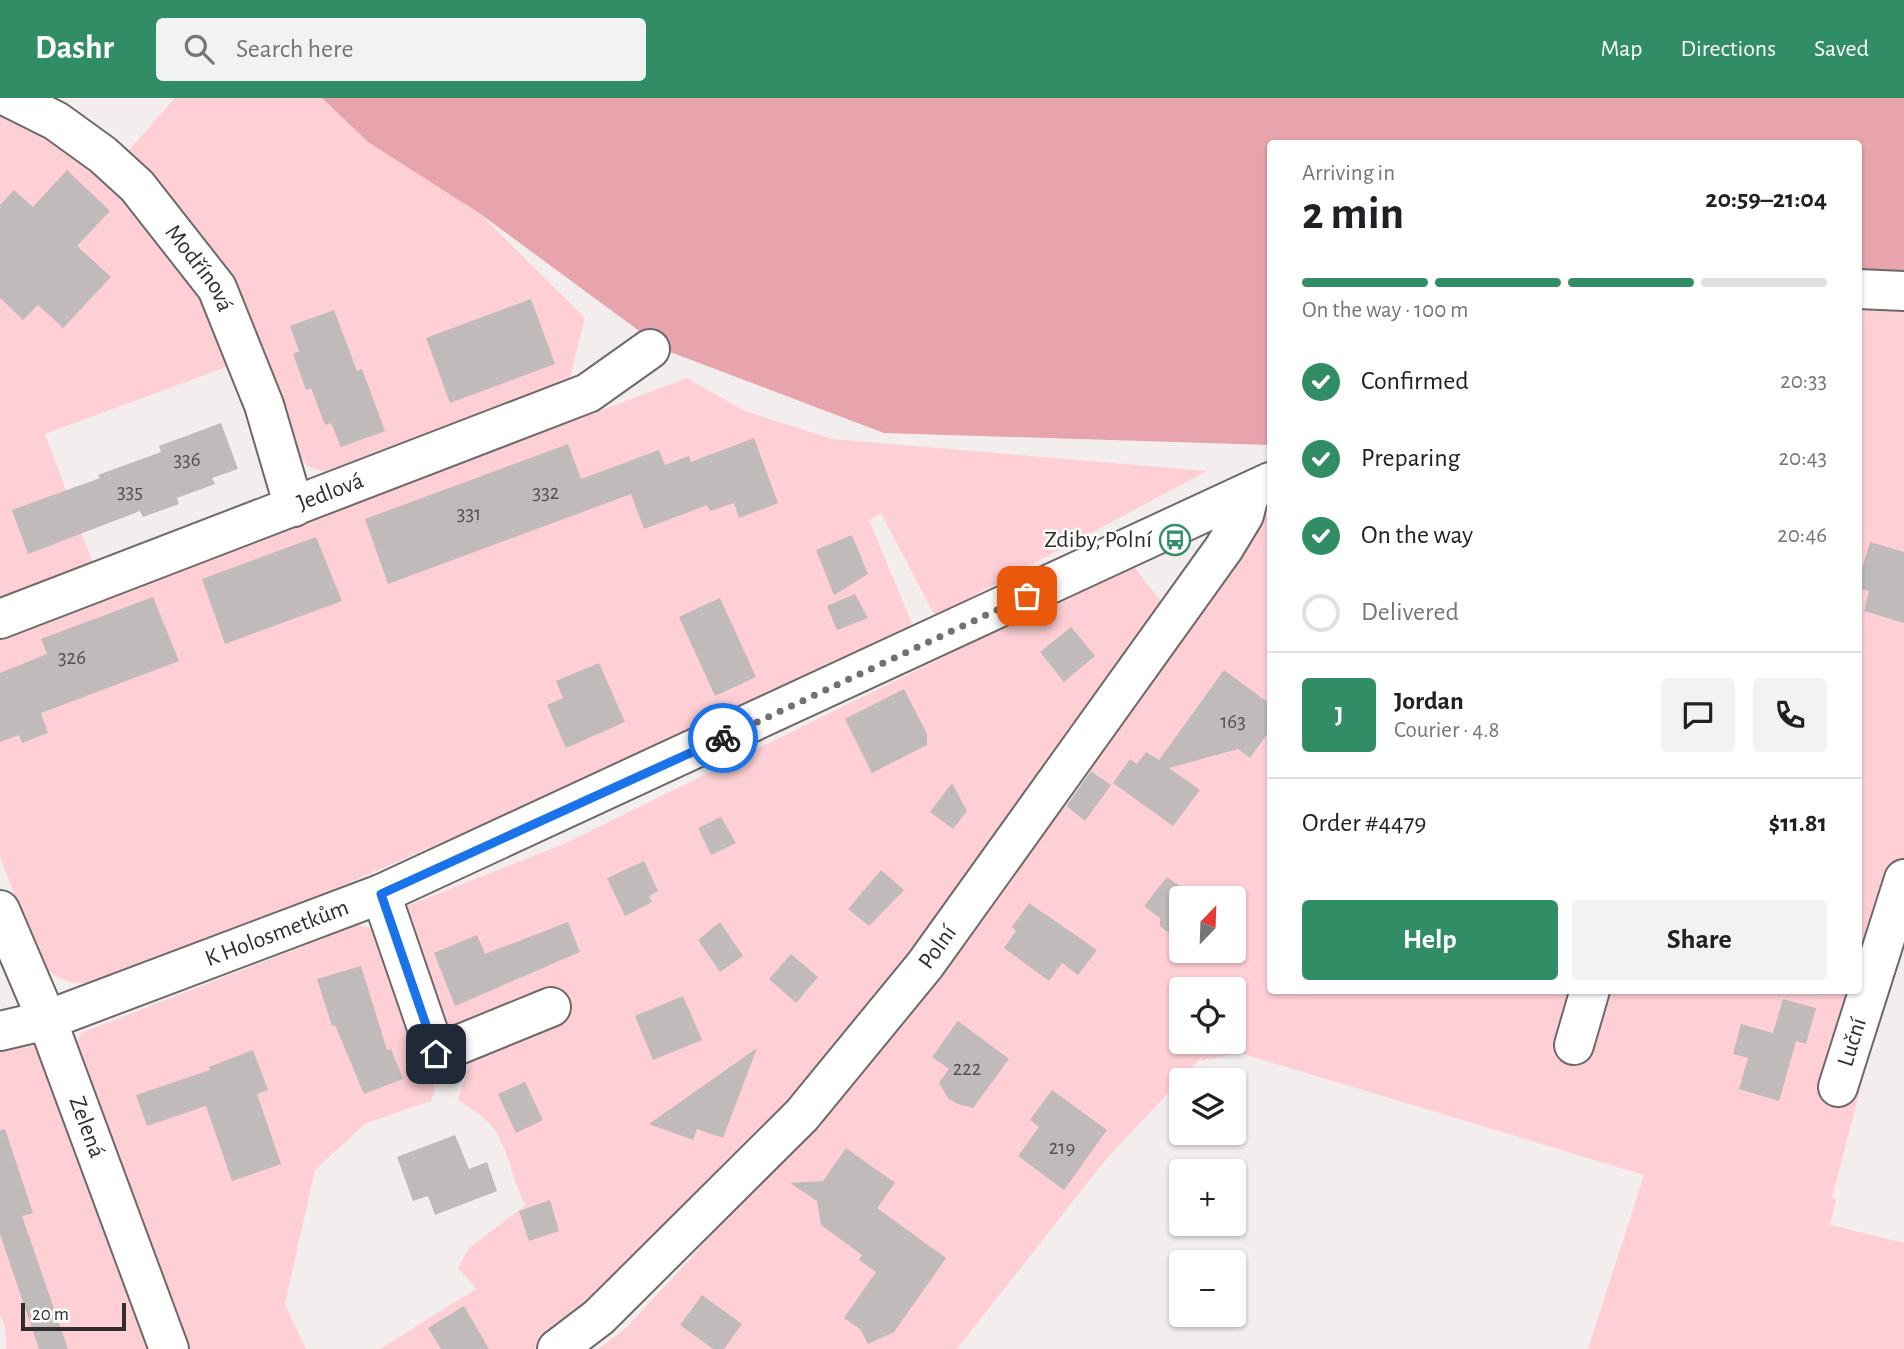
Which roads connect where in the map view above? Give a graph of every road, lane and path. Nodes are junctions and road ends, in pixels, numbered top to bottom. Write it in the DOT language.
graph roads {
  1 [pos="10,98"];
  2 [pos="1862,289"];
  3 [pos="1904,291"];
  4 [pos="650,349"];
  5 [pos="1260,487"];
  6 [pos="294,507"];
  7 [pos="0,619"];
  8 [pos="1904,878"];
  9 [pos="381,894"];
  10 [pos="0,910"];
  11 [pos="1589,994"];
  12 [pos="551,1007"];
  13 [pos="47,1020"];
  14 [pos="0,1031"];
  15 [pos="1574,1045"];
  16 [pos="1838,1087"];
  17 [pos="169,1349"];
  18 [pos="557,1349"];
  1 -- 6 [label="street, Modřínová"];
  2 -- 3 [label="street"];
  4 -- 6 [label="street, Jedlová"];
  5 -- 9 [label="street, K Holosmetkům"];
  5 -- 18 [label="street, Polní"];
  6 -- 7 [label="street, Jedlová"];
  8 -- 16 [label="street, Luční"];
  9 -- 12 [label="street"];
  9 -- 13 [label="street, K Holosmetkům"];
  10 -- 13 [label="street, Zelená"];
  11 -- 15 [label="street"];
  13 -- 14 [label="street, K Holosmetkům"];
  13 -- 17 [label="street, Zelená"];
}
